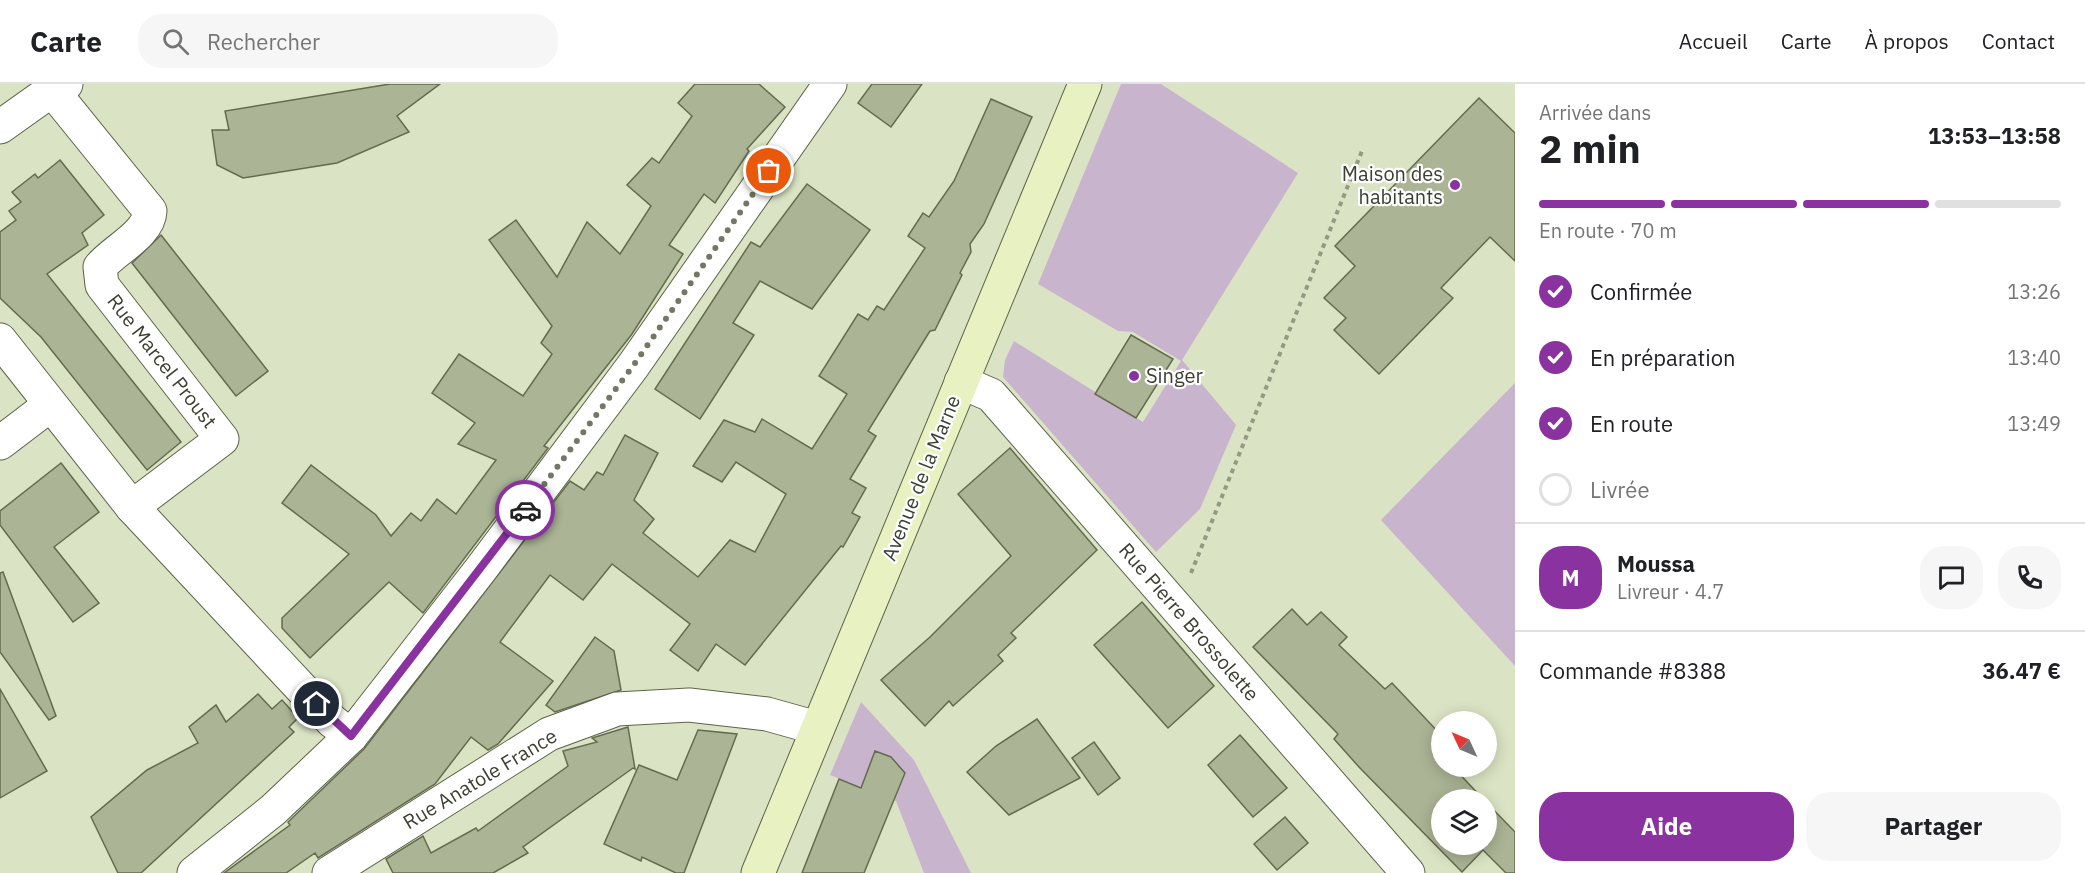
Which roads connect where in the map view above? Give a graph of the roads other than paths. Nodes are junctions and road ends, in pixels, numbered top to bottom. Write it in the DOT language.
graph roads {
  1 [pos="830,84"];
  2 [pos="1085,84"];
  3 [pos="59,87"];
  4 [pos="0,127"];
  5 [pos="0,340"];
  6 [pos="961,382"];
  7 [pos="50,405"];
  8 [pos="0,443"];
  9 [pos="132,507"];
  10 [pos="817,728"];
  11 [pos="351,736"];
  12 [pos="194,873"];
  13 [pos="329,873"];
  14 [pos="758,873"];
  15 [pos="1408,873"];
  1 -- 11 [label="street"];
  2 -- 6 [label="main road, Avenue de la Marne"];
  3 -- 4 [label="street"];
  3 -- 9 [label="street, Rue Marcel Proust"];
  5 -- 7 [label="street"];
  6 -- 10 [label="main road, Avenue de la Marne"];
  6 -- 15 [label="street, Rue Pierre Brossolette"];
  7 -- 8 [label="street"];
  7 -- 9 [label="street"];
  9 -- 11 [label="street"];
  10 -- 13 [label="street, Rue Anatole France"];
  10 -- 14 [label="main road, Avenue de la Marne"];
  11 -- 12 [label="street"];
}
